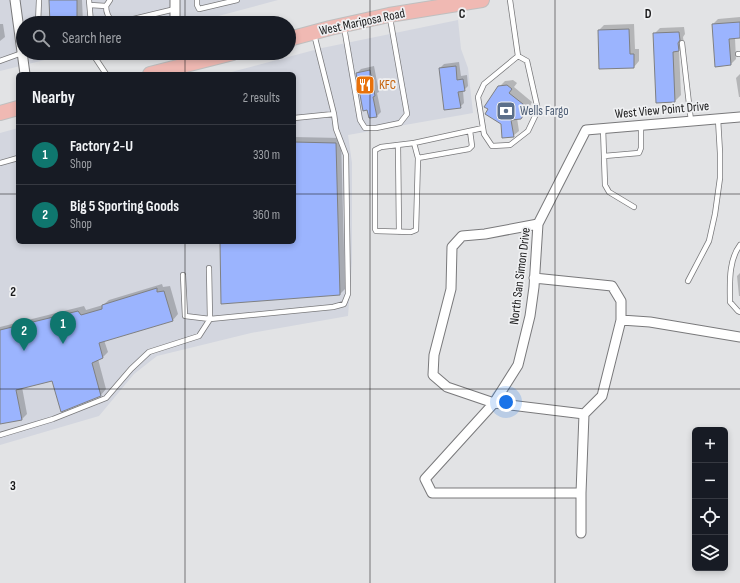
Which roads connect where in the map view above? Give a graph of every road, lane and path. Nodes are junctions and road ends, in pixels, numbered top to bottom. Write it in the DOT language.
graph roads {
  1 [pos="15,0"];
  2 [pos="38,0"];
  3 [pos="110,0"];
  4 [pos="197,0"];
  5 [pos="237,0"];
  6 [pos="482,0"];
  7 [pos="510,0"];
  8 [pos="89,3"];
  9 [pos="175,5"];
  10 [pos="106,6"];
  11 [pos="389,15"];
  12 [pos="17,16"];
  13 [pos="38,16"];
  14 [pos="90,16"];
  15 [pos="108,16"];
  16 [pos="140,16"];
  17 [pos="175,16"];
  18 [pos="343,25"];
  19 [pos="314,33"];
  20 [pos="296,37"];
  21 [pos="682,43"];
  22 [pos="16,51"];
  23 [pos="518,56"];
  24 [pos="23,60"];
  25 [pos="97,60"];
  26 [pos="202,60"];
  27 [pos="0,61"];
  28 [pos="188,63"];
  29 [pos="25,72"];
  30 [pos="105,72"];
  31 [pos="157,72"];
  32 [pos="16,109"];
  33 [pos="0,113"];
  34 [pos="334,114"];
  35 [pos="740,117"];
  36 [pos="296,118"];
  37 [pos="718,119"];
  38 [pos="691,121"];
  39 [pos="641,125"];
  40 [pos="483,128"];
  41 [pos="604,128"];
  42 [pos="586,130"];
  43 [pos="470,131"];
  44 [pos="414,143"];
  45 [pos="398,145"];
  46 [pos="604,156"];
  47 [pos="418,158"];
  48 [pos="16,159"];
  49 [pos="0,163"];
  50 [pos="634,207"];
  51 [pos="538,224"];
  52 [pos="399,232"];
  53 [pos="740,245"];
  54 [pos="209,268"];
  55 [pos="183,275"];
  56 [pos="534,278"];
  57 [pos="688,281"];
  58 [pos="740,312"];
  59 [pos="210,319"];
  60 [pos="621,320"];
  61 [pos="740,337"];
  62 [pos="494,403"];
  63 [pos="584,414"];
  64 [pos="0,435"];
  65 [pos="582,494"];
  66 [pos="581,533"];
  1 -- 12 [label="street"];
  2 -- 13 [label="lane"];
  3 -- 10 [label="lane"];
  4 -- 5 [label="lane"];
  6 -- 11 [label="main road, West Mariposa Road"];
  7 -- 23 [label="lane"];
  8 -- 10 [label="lane"];
  8 -- 14 [label="lane"];
  9 -- 16 [label="lane"];
  9 -- 17 [label="street"];
  10 -- 15 [label="lane"];
  11 -- 18 [label="main road, West Mariposa Road"];
  11 -- 18 [label="lane"];
  18 -- 19 [label="main road, West Mariposa Road"];
  19 -- 20 [label="main road, West Mariposa Road"];
  19 -- 34 [label="lane"];
  21 -- 38 [label="lane"];
  22 -- 27 [label="lane"];
  23 -- 40 [label="lane"];
  23 -- 40 [label="lane"];
  24 -- 29 [label="street"];
  25 -- 30 [label="lane"];
  26 -- 28 [label="main road"];
  28 -- 31 [label="main road"];
  32 -- 33 [label="main road"];
  34 -- 36 [label="lane"];
  34 -- 59 [label="lane"];
  35 -- 37 [label="street, West View Point Drive"];
  37 -- 38 [label="street, West View Point Drive"];
  37 -- 57 [label="lane"];
  38 -- 39 [label="street, West View Point Drive"];
  39 -- 41 [label="street, West View Point Drive"];
  39 -- 46 [label="lane"];
  40 -- 43 [label="lane"];
  41 -- 42 [label="street, West View Point Drive"];
  41 -- 46 [label="lane"];
  42 -- 51 [label="street, North San Simon Drive"];
  43 -- 44 [label="lane"];
  43 -- 47 [label="lane"];
  44 -- 45 [label="lane"];
  44 -- 47 [label="lane"];
  45 -- 52 [label="lane"];
  45 -- 52 [label="lane"];
  46 -- 50 [label="lane"];
  47 -- 52 [label="lane"];
  48 -- 49 [label="lane"];
  51 -- 56 [label="street, North San Simon Drive"];
  51 -- 62 [label="street"];
  53 -- 58 [label="lane"];
  54 -- 59 [label="lane"];
  55 -- 59 [label="lane"];
  56 -- 60 [label="street"];
  56 -- 62 [label="street, North San Simon Drive"];
  59 -- 64 [label="lane"];
  60 -- 61 [label="street"];
  60 -- 63 [label="street"];
  62 -- 63 [label="street"];
  62 -- 65 [label="street, North San Simon Drive"];
  63 -- 65 [label="street"];
  65 -- 66 [label="street"];
}
